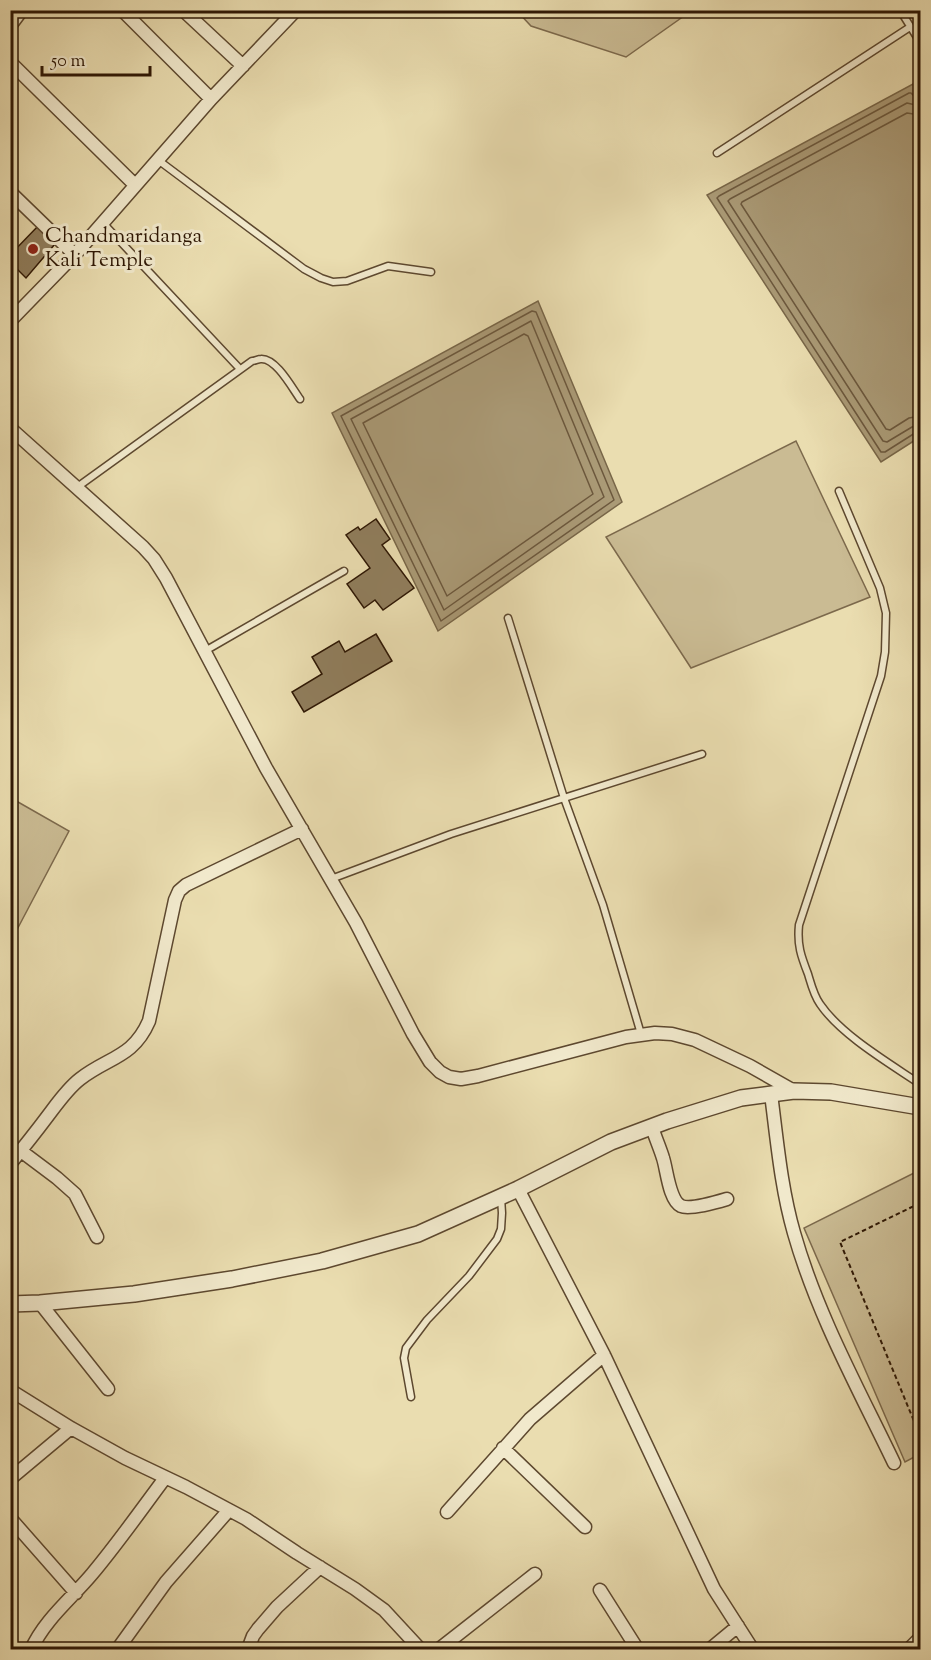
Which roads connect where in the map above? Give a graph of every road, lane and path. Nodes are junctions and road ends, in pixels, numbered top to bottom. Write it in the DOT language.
graph roads {
  1 [pos="22,10"];
  2 [pos="122,10"];
  3 [pos="183,10"];
  4 [pos="296,10"];
  5 [pos="900,10"];
  6 [pos="10,26"];
  7 [pos="910,27"];
  8 [pos="921,42"];
  9 [pos="10,62"];
  10 [pos="243,66"];
  11 [pos="211,99"];
  12 [pos="717,153"];
  13 [pos="158,159"];
  14 [pos="135,185"];
  15 [pos="10,192"];
  16 [pos="103,223"];
  17 [pos="74,254"];
  18 [pos="431,272"];
  19 [pos="10,321"];
  20 [pos="240,369"];
  21 [pos="300,399"];
  22 [pos="10,428"];
  23 [pos="76,488"];
  24 [pos="839,491"];
  25 [pos="344,571"];
  26 [pos="508,618"];
  27 [pos="205,651"];
  28 [pos="702,754"];
  29 [pos="564,798"];
  30 [pos="302,829"];
  31 [pos="330,879"];
  32 [pos="642,1035"];
  33 [pos="921,1084"];
  34 [pos="794,1091"];
  35 [pos="771,1094"];
  36 [pos="921,1107"];
  37 [pos="651,1127"];
  38 [pos="21,1151"];
  39 [pos="10,1164"];
  40 [pos="518,1189"];
  41 [pos="500,1197"];
  42 [pos="727,1199"];
  43 [pos="921,1203"];
  44 [pos="97,1237"];
  45 [pos="40,1303"];
  46 [pos="10,1304"];
  47 [pos="604,1355"];
  48 [pos="108,1389"];
  49 [pos="10,1390"];
  50 [pos="411,1397"];
  51 [pos="921,1422"];
  52 [pos="70,1428"];
  53 [pos="503,1448"];
  54 [pos="894,1463"];
  55 [pos="165,1478"];
  56 [pos="10,1479"];
  57 [pos="229,1510"];
  58 [pos="447,1512"];
  59 [pos="10,1518"];
  60 [pos="585,1527"];
  61 [pos="320,1568"];
  62 [pos="535,1574"];
  63 [pos="600,1590"];
  64 [pos="76,1593"];
  65 [pos="738,1626"];
  66 [pos="921,1638"];
  67 [pos="32,1650"];
  68 [pos="117,1650"];
  69 [pos="250,1650"];
  70 [pos="421,1650"];
  71 [pos="438,1650"];
  72 [pos="638,1650"];
  73 [pos="709,1650"];
  74 [pos="753,1650"];
  75 [pos="908,1650"];
  1 -- 6 [label="street"];
  2 -- 11 [label="street"];
  3 -- 10 [label="street"];
  4 -- 10 [label="street"];
  5 -- 7 [label="lane"];
  7 -- 8 [label="lane"];
  7 -- 12 [label="lane"];
  9 -- 14 [label="street"];
  10 -- 11 [label="street"];
  11 -- 13 [label="street"];
  13 -- 14 [label="street"];
  13 -- 18 [label="lane"];
  14 -- 16 [label="street"];
  15 -- 17 [label="street"];
  16 -- 17 [label="street"];
  16 -- 20 [label="lane"];
  17 -- 19 [label="street"];
  20 -- 21 [label="lane"];
  20 -- 23 [label="lane"];
  22 -- 23 [label="street"];
  23 -- 27 [label="street"];
  24 -- 33 [label="lane"];
  25 -- 27 [label="lane"];
  26 -- 29 [label="lane"];
  27 -- 30 [label="street"];
  28 -- 29 [label="lane"];
  29 -- 31 [label="lane"];
  29 -- 32 [label="lane"];
  30 -- 31 [label="street"];
  30 -- 38 [label="street"];
  31 -- 32 [label="street"];
  32 -- 34 [label="street"];
  34 -- 35 [label="street"];
  34 -- 36 [label="street"];
  35 -- 37 [label="street"];
  35 -- 54 [label="street"];
  37 -- 40 [label="street"];
  37 -- 42 [label="street"];
  38 -- 39 [label="street"];
  38 -- 44 [label="street"];
  40 -- 41 [label="street"];
  40 -- 47 [label="street"];
  41 -- 45 [label="street"];
  41 -- 50 [label="lane"];
  43 -- 51 [label="path"];
  45 -- 46 [label="street"];
  45 -- 48 [label="street"];
  47 -- 53 [label="street"];
  47 -- 65 [label="street"];
  49 -- 52 [label="street"];
  52 -- 55 [label="street"];
  52 -- 56 [label="street"];
  53 -- 58 [label="street"];
  53 -- 60 [label="street"];
  55 -- 57 [label="street"];
  55 -- 64 [label="street"];
  57 -- 61 [label="street"];
  57 -- 68 [label="street"];
  59 -- 64 [label="street"];
  61 -- 69 [label="street"];
  61 -- 70 [label="street"];
  62 -- 71 [label="street"];
  63 -- 72 [label="street"];
  64 -- 67 [label="street"];
  65 -- 73 [label="street"];
  65 -- 74 [label="street"];
  66 -- 75 [label="street"];
}
